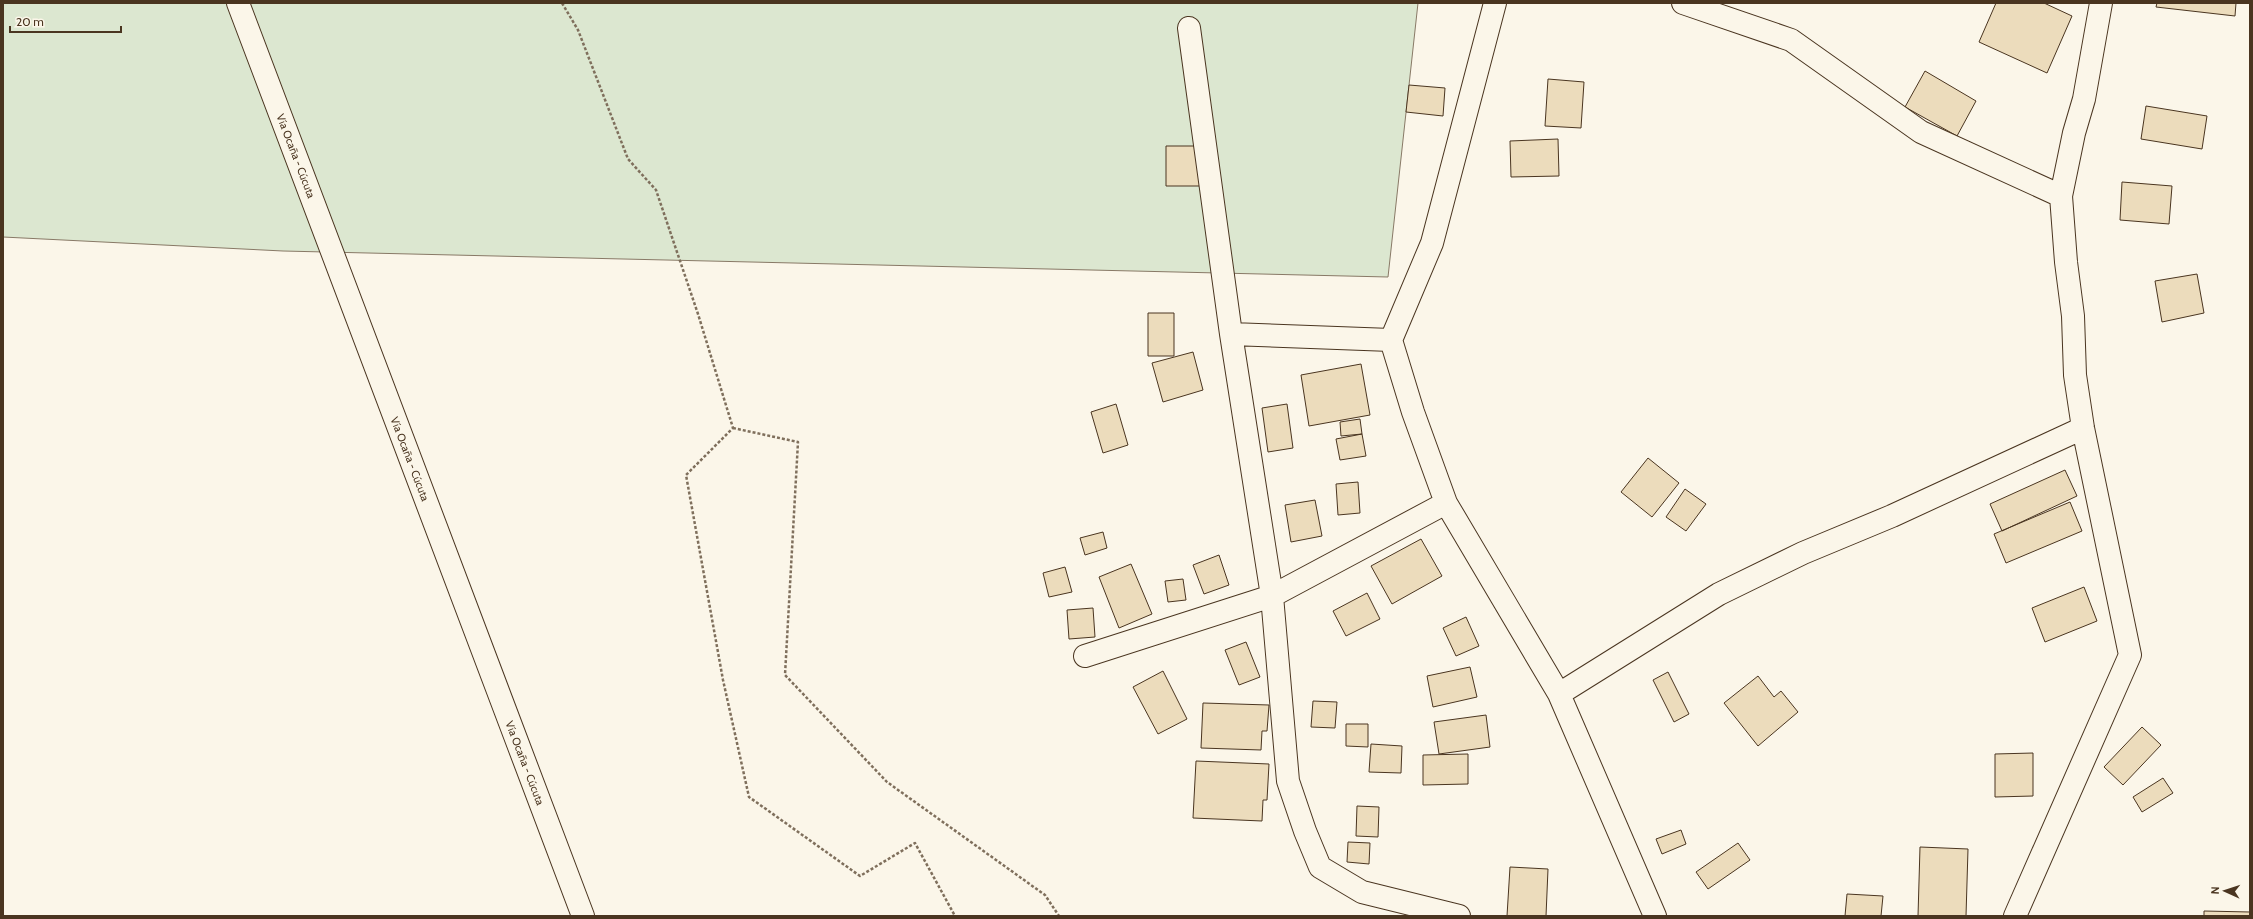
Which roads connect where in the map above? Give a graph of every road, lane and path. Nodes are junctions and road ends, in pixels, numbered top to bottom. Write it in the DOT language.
graph roads {
  1 [pos="238,3"];
  2 [pos="562,3"];
  3 [pos="1495,3"];
  4 [pos="1683,3"];
  5 [pos="2101,3"];
  6 [pos="1189,28"];
  7 [pos="2061,196"];
  8 [pos="1231,334"];
  9 [pos="1391,340"];
  10 [pos="733,428"];
  11 [pos="2083,428"];
  12 [pos="1446,503"];
  13 [pos="1272,596"];
  14 [pos="1085,656"];
  15 [pos="1559,694"];
  16 [pos="583,916"];
  17 [pos="955,916"];
  18 [pos="1059,916"];
  19 [pos="1459,916"];
  20 [pos="1655,916"];
  21 [pos="2015,916"];
  1 -- 16 [label="street, Vía Ocaña - Cúcuta"];
  2 -- 10 [label="path"];
  3 -- 9 [label="street"];
  4 -- 7 [label="street"];
  5 -- 7 [label="street"];
  6 -- 8 [label="street"];
  7 -- 11 [label="street"];
  8 -- 9 [label="street"];
  8 -- 13 [label="street"];
  9 -- 12 [label="street"];
  10 -- 17 [label="path"];
  10 -- 18 [label="path"];
  11 -- 15 [label="street"];
  11 -- 21 [label="street"];
  12 -- 13 [label="street"];
  12 -- 15 [label="street"];
  13 -- 14 [label="street"];
  13 -- 19 [label="street"];
  15 -- 20 [label="street"];
}
